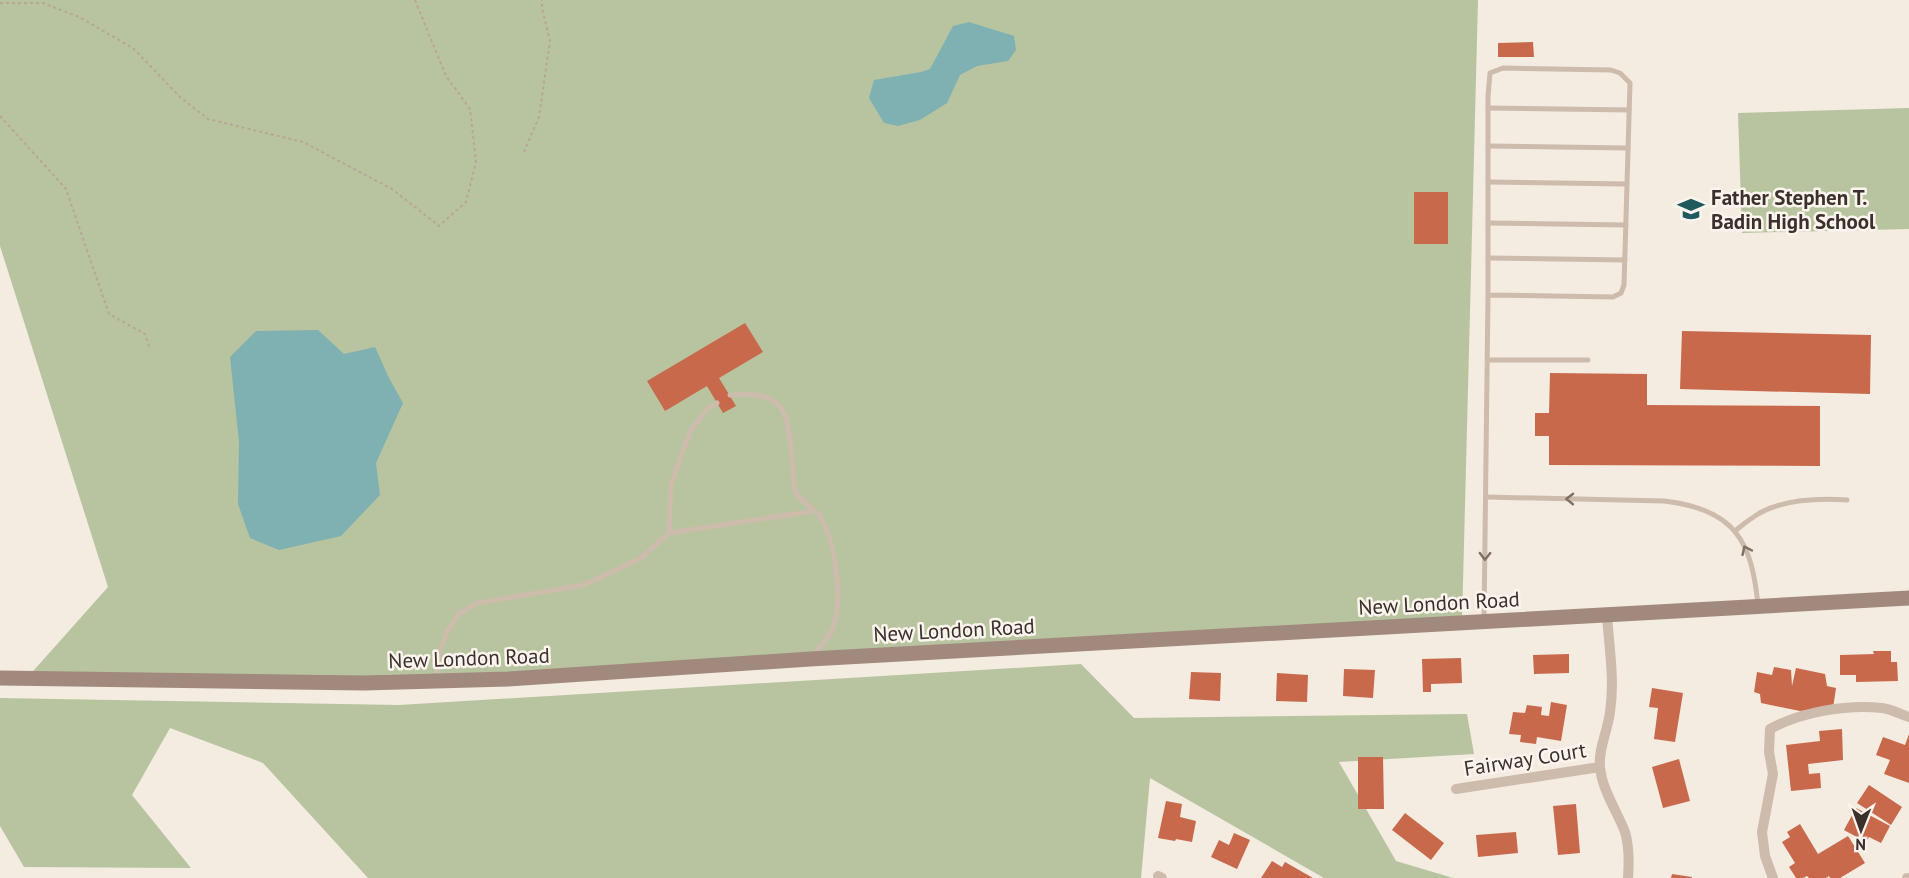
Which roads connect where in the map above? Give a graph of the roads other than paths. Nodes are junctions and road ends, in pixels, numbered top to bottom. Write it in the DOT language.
graph roads {
  1 [pos="1488,108"];
  2 [pos="1629,110"];
  3 [pos="1488,146"];
  4 [pos="1628,148"];
  5 [pos="1488,182"];
  6 [pos="1627,184"];
  7 [pos="1488,223"];
  8 [pos="1626,225"];
  9 [pos="1488,258"];
  10 [pos="1625,260"];
  11 [pos="1488,295"];
  12 [pos="1488,360"];
  13 [pos="1588,360"];
  14 [pos="730,395"];
  15 [pos="717,403"];
  16 [pos="1486,497"];
  17 [pos="1847,500"];
  18 [pos="814,511"];
  19 [pos="1735,531"];
  20 [pos="669,533"];
  21 [pos="1909,598"];
  22 [pos="1758,607"];
  23 [pos="1607,615"];
  24 [pos="1484,621"];
  25 [pos="810,659"];
  26 [pos="0,678"];
  27 [pos="436,680"];
  28 [pos="1909,717"];
  29 [pos="1600,767"];
  30 [pos="1456,789"];
  31 [pos="1628,878"];
  32 [pos="1773,878"];
  1 -- 2 [label="lane"];
  1 -- 2 [label="lane"];
  1 -- 3 [label="lane"];
  2 -- 4 [label="lane"];
  3 -- 4 [label="lane"];
  3 -- 5 [label="lane"];
  4 -- 6 [label="lane"];
  5 -- 6 [label="lane"];
  5 -- 7 [label="lane"];
  6 -- 8 [label="lane"];
  7 -- 8 [label="lane"];
  7 -- 9 [label="lane"];
  8 -- 10 [label="lane"];
  9 -- 10 [label="lane"];
  9 -- 11 [label="lane"];
  10 -- 11 [label="lane"];
  11 -- 12 [label="lane"];
  12 -- 13 [label="lane"];
  12 -- 16 [label="lane"];
  14 -- 18 [label="lane"];
  15 -- 20 [label="lane"];
  19 -- 16 [label="lane, one-way"];
  16 -- 24 [label="lane, one-way"];
  17 -- 19 [label="lane"];
  18 -- 20 [label="lane"];
  18 -- 25 [label="lane"];
  22 -- 19 [label="lane, one-way"];
  20 -- 27 [label="lane"];
  21 -- 22 [label="street, New London Road"];
  22 -- 23 [label="street, New London Road"];
  23 -- 24 [label="street, New London Road"];
  23 -- 29 [label="street"];
  24 -- 25 [label="street, New London Road"];
  25 -- 27 [label="street, New London Road"];
  26 -- 27 [label="street, New London Road"];
  28 -- 32 [label="street"];
  29 -- 30 [label="street, Fairway Court"];
  29 -- 31 [label="street"];
}
